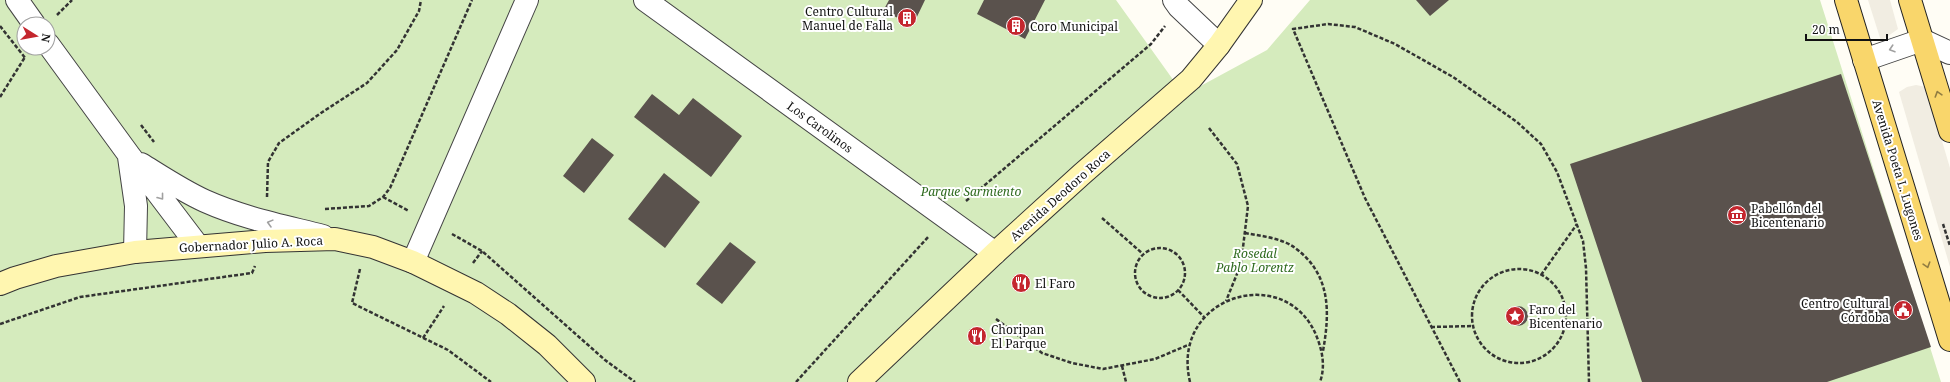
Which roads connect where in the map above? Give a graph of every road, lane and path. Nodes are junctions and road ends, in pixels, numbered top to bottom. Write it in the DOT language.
graph roads {
  1 [pos="17,0"];
  2 [pos="72,0"];
  3 [pos="472,0"];
  4 [pos="527,0"];
  5 [pos="646,0"];
  6 [pos="1251,0"];
  7 [pos="1846,0"];
  8 [pos="1910,0"];
  9 [pos="1176,4"];
  10 [pos="53,13"];
  11 [pos="28,16"];
  12 [pos="0,26"];
  13 [pos="1922,40"];
  14 [pos="1219,45"];
  15 [pos="1950,53"];
  16 [pos="56,55"];
  17 [pos="24,57"];
  18 [pos="1864,60"];
  19 [pos="30,64"];
  20 [pos="0,97"];
  21 [pos="137,121"];
  22 [pos="1208,128"];
  23 [pos="1950,131"];
  24 [pos="156,144"];
  25 [pos="129,155"];
  26 [pos="383,196"];
  27 [pos="318,210"];
  28 [pos="945,218"];
  29 [pos="1102,218"];
  30 [pos="430,222"];
  31 [pos="1577,224"];
  32 [pos="1245,232"];
  33 [pos="334,239"];
  34 [pos="365,245"];
  35 [pos="198,246"];
  36 [pos="135,252"];
  37 [pos="995,253"];
  38 [pos="1143,254"];
  39 [pos="413,262"];
  40 [pos="1541,275"];
  41 [pos="0,284"];
  42 [pos="1178,290"];
  43 [pos="1226,302"];
  44 [pos="1204,317"];
  45 [pos="996,319"];
  46 [pos="1474,326"];
  47 [pos="1431,327"];
  48 [pos="1950,340"];
  49 [pos="1188,344"];
  50 [pos="1323,352"];
  51 [pos="1122,366"];
  52 [pos="491,382"];
  53 [pos="584,382"];
  54 [pos="635,382"];
  55 [pos="796,382"];
  56 [pos="859,382"];
  57 [pos="1126,382"];
  58 [pos="1190,382"];
  59 [pos="1320,382"];
  60 [pos="1460,382"];
  61 [pos="1589,382"];
  1 -- 11 [label="street"];
  2 -- 10 [label="path"];
  3 -- 26 [label="path"];
  4 -- 30 [label="street"];
  5 -- 28 [label="street, Los Carolinos"];
  6 -- 14 [label="main road, Avenida Deodoro Roca"];
  7 -- 18 [label="main road, Avenida Poeta L. Lugones"];
  8 -- 13 [label="main road"];
  9 -- 14 [label="street"];
  9 -- 28 [label="path"];
  12 -- 17 [label="path"];
  13 -- 15 [label="street"];
  13 -- 18 [label="street, one-way"];
  23 -- 13 [label="main road, one-way"];
  14 -- 37 [label="main road, Avenida Deodoro Roca"];
  16 -- 25 [label="street"];
  17 -- 19 [label="path"];
  17 -- 20 [label="path"];
  18 -- 48 [label="main road, Avenida Poeta L. Lugones, one-way"];
  21 -- 24 [label="path"];
  22 -- 32 [label="path"];
  33 -- 25 [label="street, one-way"];
  25 -- 35 [label="street, one-way"];
  25 -- 36 [label="street"];
  26 -- 27 [label="path"];
  26 -- 30 [label="path"];
  28 -- 37 [label="street, Los Carolinos"];
  28 -- 55 [label="path"];
  29 -- 38 [label="path"];
  30 -- 39 [label="street"];
  30 -- 54 [label="path"];
  31 -- 40 [label="path"];
  31 -- 47 [label="path"];
  31 -- 61 [label="path"];
  32 -- 43 [label="path"];
  32 -- 50 [label="path"];
  33 -- 34 [label="main road, Gobernador Julio A. Roca"];
  33 -- 35 [label="main road, Gobernador Julio A. Roca"];
  34 -- 39 [label="main road, Gobernador Julio A. Roca"];
  34 -- 52 [label="path"];
  35 -- 36 [label="main road, Gobernador Julio A. Roca"];
  36 -- 41 [label="main road, Gobernador Julio A. Roca"];
  37 -- 56 [label="main road, Avenida Deodoro Roca"];
  38 -- 42 [label="path"];
  38 -- 42 [label="path"];
  39 -- 53 [label="main road, Gobernador Julio A. Roca"];
  40 -- 46 [label="path"];
  40 -- 46 [label="path"];
  42 -- 44 [label="path"];
  43 -- 44 [label="path"];
  43 -- 50 [label="path"];
  44 -- 49 [label="path"];
  45 -- 51 [label="path"];
  46 -- 47 [label="path"];
  47 -- 60 [label="path"];
  49 -- 51 [label="path"];
  49 -- 58 [label="path"];
  50 -- 59 [label="path"];
  51 -- 57 [label="path"];
}
